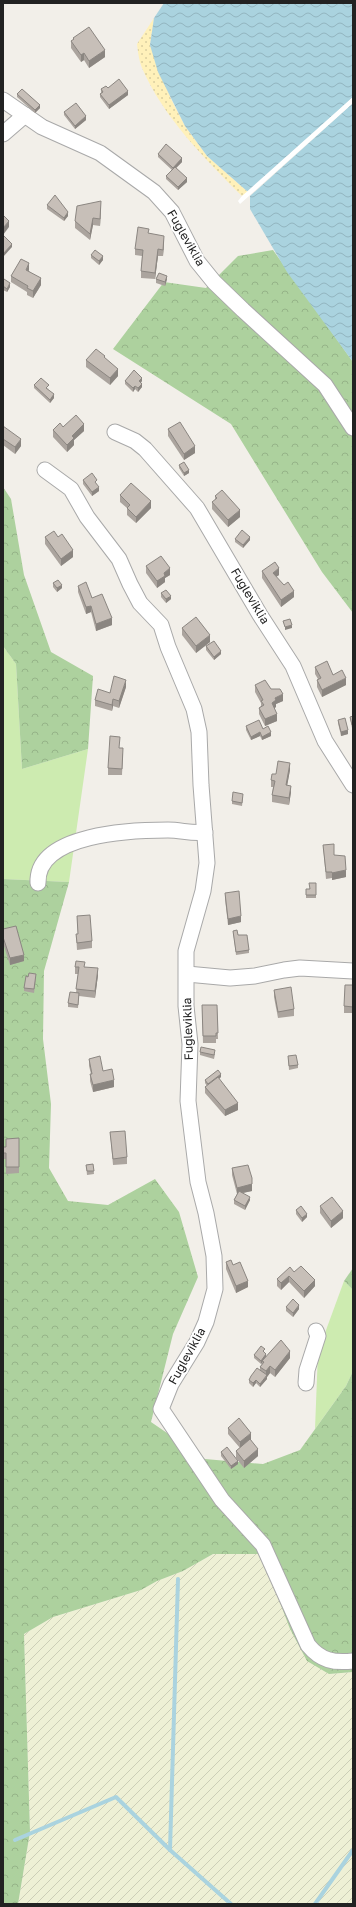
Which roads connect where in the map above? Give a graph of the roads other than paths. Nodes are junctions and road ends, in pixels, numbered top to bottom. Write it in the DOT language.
graph roads {
  1 [pos="3,100"];
  2 [pos="25,115"];
  3 [pos="3,134"];
  4 [pos="353,428"];
  5 [pos="115,432"];
  6 [pos="45,470"];
  7 [pos="353,786"];
  8 [pos="205,832"];
  9 [pos="38,883"];
  10 [pos="353,971"];
  11 [pos="187,974"];
  12 [pos="316,1331"];
  13 [pos="306,1383"];
  14 [pos="353,1661"];
  1 -- 2 [label="street, Fugleviklia"];
  2 -- 3 [label="street"];
  2 -- 4 [label="street, Fugleviklia"];
  5 -- 7 [label="street, Fugleviklia"];
  6 -- 8 [label="street, Fugleviklia"];
  8 -- 9 [label="street"];
  8 -- 11 [label="street, Fugleviklia"];
  10 -- 11 [label="street"];
  11 -- 14 [label="street, Fugleviklia"];
  12 -- 13 [label="street"];
}
